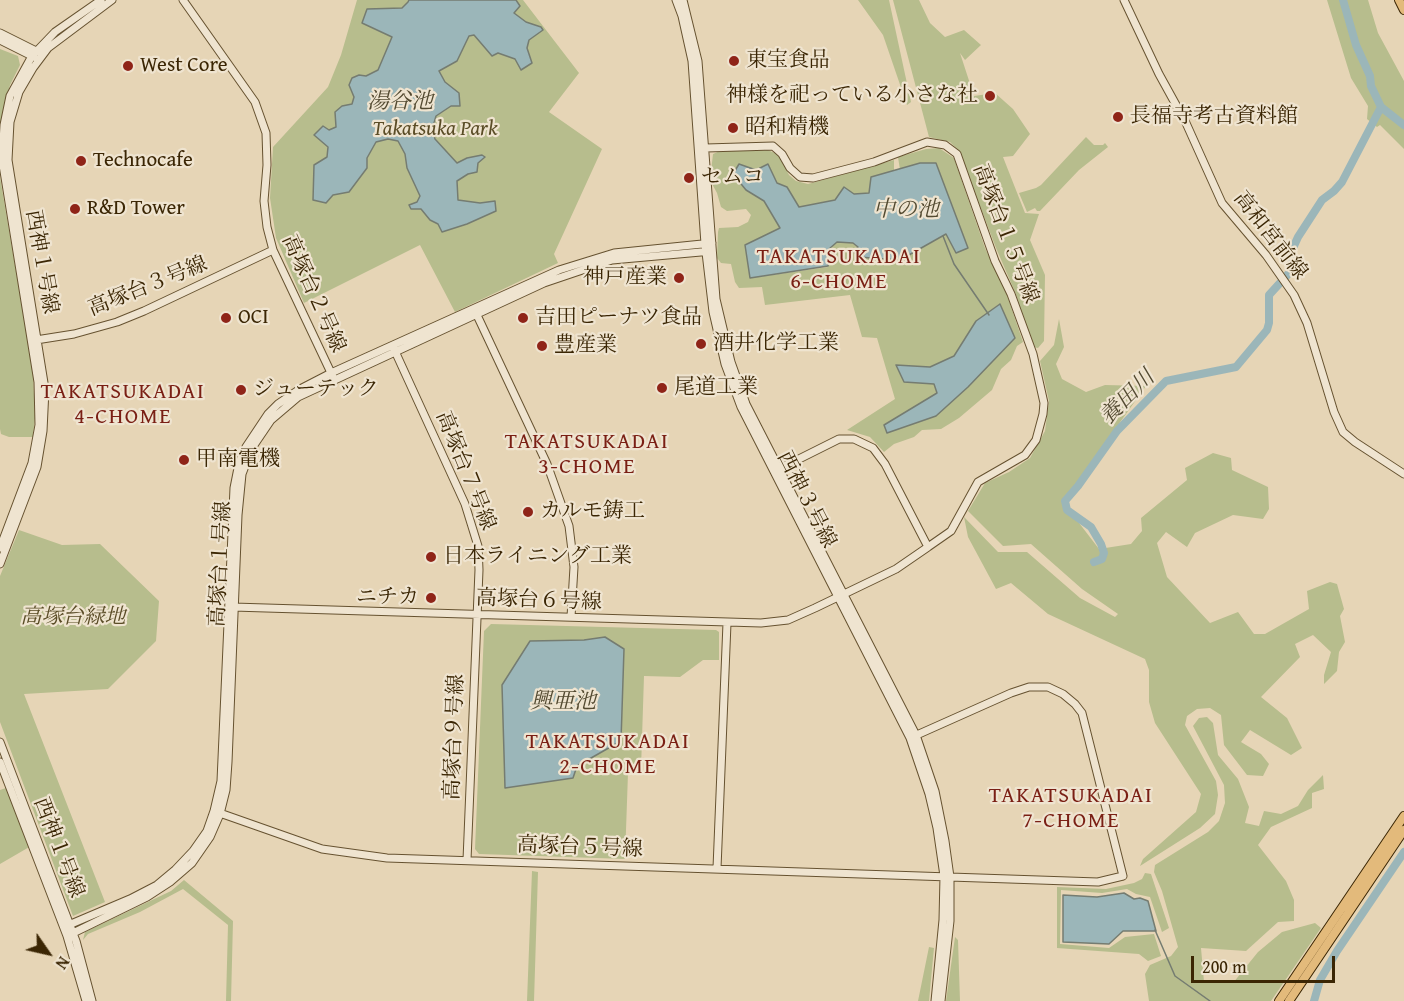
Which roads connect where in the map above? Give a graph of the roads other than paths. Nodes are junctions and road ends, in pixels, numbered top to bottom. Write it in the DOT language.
graph roads {
  1 [pos="101,0"];
  2 [pos="112,0"];
  3 [pos="183,0"];
  4 [pos="676,0"];
  5 [pos="683,0"];
  6 [pos="1124,0"];
  7 [pos="1399,0"];
  8 [pos="1404,10"];
  9 [pos="0,33"];
  10 [pos="0,40"];
  11 [pos="37,55"];
  12 [pos="706,148"];
  13 [pos="708,248"];
  14 [pos="273,250"];
  15 [pos="475,311"];
  16 [pos="35,340"];
  17 [pos="394,349"];
  18 [pos="332,376"];
  19 [pos="776,470"];
  20 [pos="1404,474"];
  21 [pos="928,547"];
  22 [pos="0,548"];
  23 [pos="0,564"];
  24 [pos="841,596"];
  25 [pos="232,607"];
  26 [pos="476,616"];
  27 [pos="571,618"];
  28 [pos="727,623"];
  29 [pos="913,737"];
  30 [pos="0,742"];
  31 [pos="2,758"];
  32 [pos="217,813"];
  33 [pos="1404,816"];
  34 [pos="1404,830"];
  35 [pos="467,860"];
  36 [pos="717,868"];
  37 [pos="947,876"];
  38 [pos="68,930"];
  39 [pos="86,1001"];
  40 [pos="92,1001"];
  41 [pos="934,1001"];
  42 [pos="941,1001"];
  43 [pos="1279,1001"];
  44 [pos="1289,1001"];
  1 -- 11 [label="street, 西神１号線"];
  2 -- 11 [label="street, 西神１号線"];
  3 -- 14 [label="street, 高塚台２号線"];
  4 -- 13 [label="street, 西神３号線"];
  5 -- 12 [label="street, 西神３号線"];
  6 -- 20 [label="street, 高和宮前線"];
  7 -- 8 [label="main road"];
  9 -- 11 [label="street"];
  10 -- 11 [label="street"];
  11 -- 16 [label="street, 西神１号線"];
  12 -- 13 [label="street, 西神３号線"];
  12 -- 21 [label="street, 高塚台１５号線"];
  13 -- 15 [label="street, 高塚台１号線"];
  13 -- 19 [label="street, 西神３号線"];
  14 -- 16 [label="street, 高塚台３号線"];
  14 -- 18 [label="street, 高塚台２号線"];
  15 -- 17 [label="street, 高塚台１号線"];
  15 -- 27 [label="street"];
  16 -- 22 [label="street, 西神１号線"];
  16 -- 23 [label="street, 西神１号線"];
  17 -- 18 [label="street, 高塚台１号線"];
  17 -- 26 [label="street, 高塚台７号線"];
  18 -- 25 [label="street, 高塚台１号線"];
  19 -- 21 [label="street"];
  19 -- 24 [label="street, 西神３号線"];
  21 -- 24 [label="street, 高塚台６号線"];
  24 -- 28 [label="street, 高塚台６号線"];
  24 -- 29 [label="street, 西神３号線"];
  25 -- 26 [label="street, 高塚台６号線"];
  25 -- 32 [label="street, 高塚台１号線"];
  26 -- 27 [label="street, 高塚台６号線"];
  26 -- 35 [label="street, 高塚台９号線"];
  27 -- 28 [label="street, 高塚台６号線"];
  28 -- 36 [label="street"];
  29 -- 37 [label="street, 西神３号線"];
  29 -- 37 [label="street, 高塚台５号線"];
  30 -- 31 [label="street, 西神１号線"];
  31 -- 38 [label="street, 西神１号線"];
  32 -- 35 [label="street, 高塚台５号線"];
  32 -- 38 [label="street, 高塚台１号線"];
  33 -- 43 [label="main road"];
  34 -- 44 [label="main road"];
  35 -- 36 [label="street, 高塚台５号線"];
  36 -- 37 [label="street, 高塚台５号線"];
  37 -- 41 [label="street, 西神３号線"];
  37 -- 42 [label="street, 西神３号線"];
  38 -- 39 [label="street, 西神１号線"];
  38 -- 40 [label="street, 西神１号線"];
}
